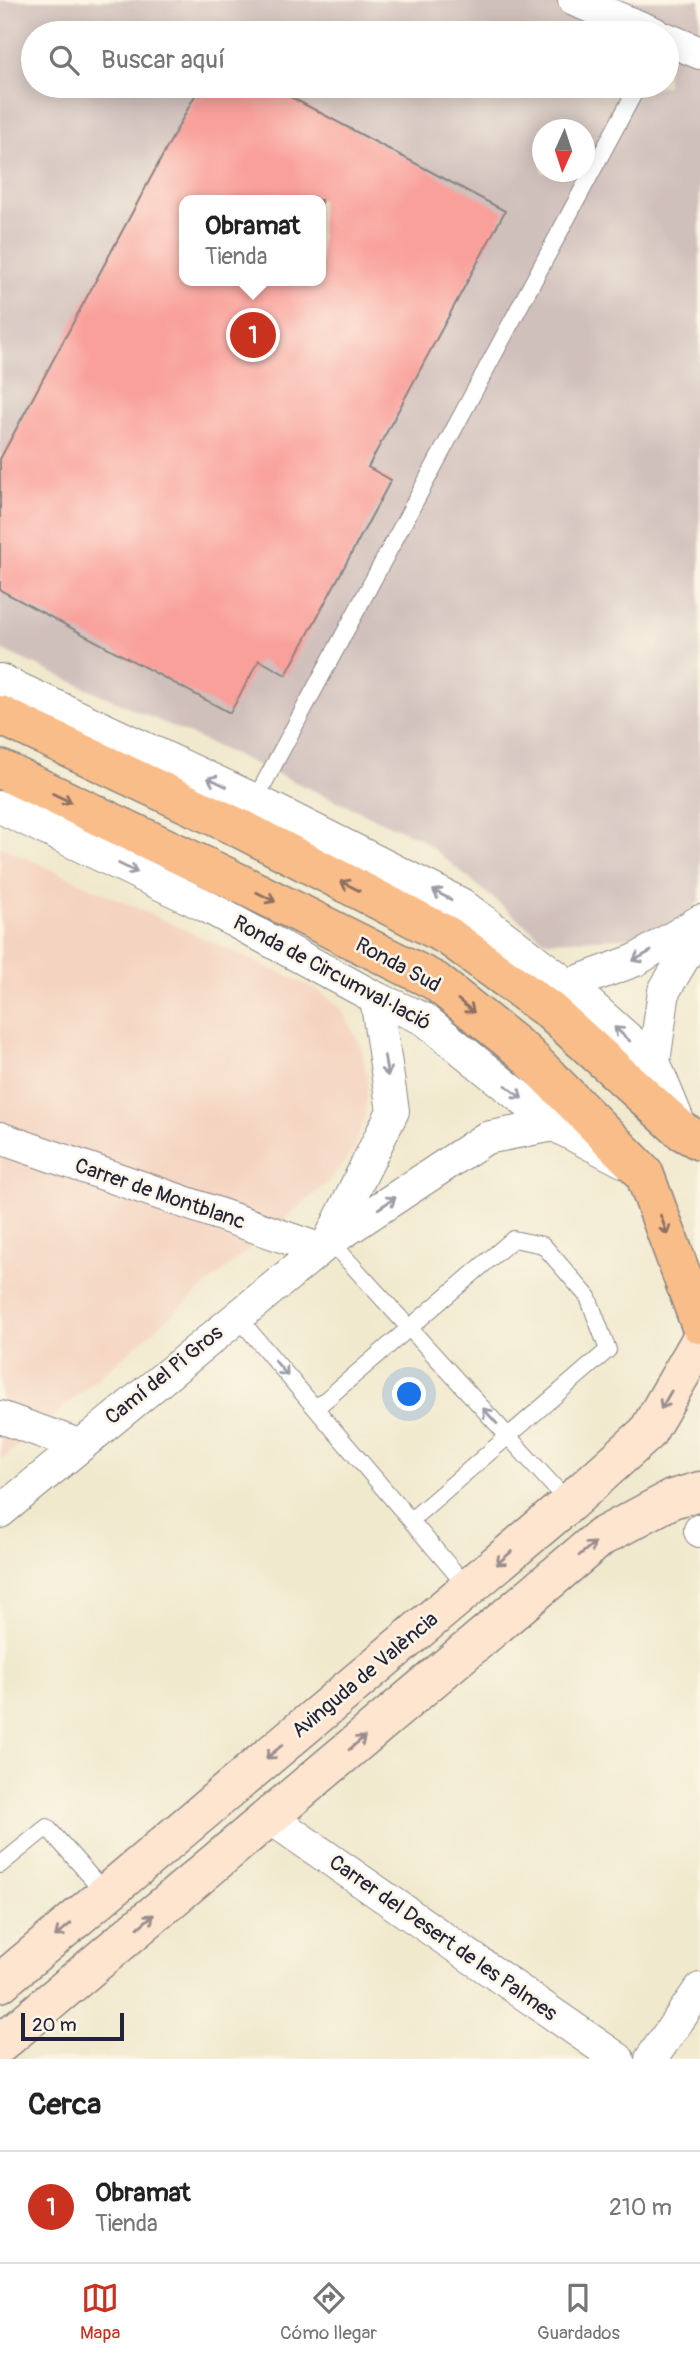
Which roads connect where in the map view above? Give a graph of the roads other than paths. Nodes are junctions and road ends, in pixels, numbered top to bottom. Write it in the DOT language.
graph roads {
  1 [pos="590,3"];
  2 [pos="628,21"];
  3 [pos="679,44"];
  4 [pos="700,52"];
  5 [pos="632,98"];
  6 [pos="0,680"];
  7 [pos="0,715"];
  8 [pos="0,769"];
  9 [pos="255,800"];
  10 [pos="0,807"];
  11 [pos="700,920"];
  12 [pos="700,930"];
  13 [pos="568,985"];
  14 [pos="376,998"];
  15 [pos="654,1062"];
  16 [pos="554,1125"];
  17 [pos="691,1136"];
  18 [pos="0,1138"];
  19 [pos="644,1172"];
  20 [pos="325,1245"];
  21 [pos="237,1316"];
  22 [pos="700,1325"];
  23 [pos="409,1328"];
  24 [pos="700,1341"];
  25 [pos="316,1408"];
  26 [pos="0,1417"];
  27 [pos="508,1436"];
  28 [pos="79,1445"];
  29 [pos="700,1490"];
  30 [pos="569,1503"];
  31 [pos="0,1512"];
  32 [pos="411,1520"];
  33 [pos="468,1588"];
  34 [pos="269,1817"];
  35 [pos="0,1865"];
  36 [pos="106,1894"];
  37 [pos="0,1983"];
  38 [pos="700,1989"];
  39 [pos="0,2044"];
  40 [pos="618,2059"];
  41 [pos="651,2059"];
  1 -- 2 [label="street"];
  3 -- 4 [label="street"];
  5 -- 9 [label="lane"];
  9 -- 6 [label="street, one-way"];
  17 -- 7 [label="main road, one-way"];
  8 -- 19 [label="main road, Ronda Sud, one-way"];
  13 -- 9 [label="street, one-way"];
  10 -- 14 [label="street, Ronda de Circumval·lació, one-way"];
  11 -- 13 [label="street, one-way"];
  12 -- 15 [label="street"];
  15 -- 13 [label="street, one-way"];
  14 -- 16 [label="street, Ronda de Circumval·lació, one-way"];
  14 -- 20 [label="street, Camí del Pi Gros, one-way"];
  15 -- 17 [label="street"];
  16 -- 19 [label="street, Ronda de Circumval·lació"];
  20 -- 16 [label="street, Camí del Pi Gros, one-way"];
  18 -- 20 [label="street, Carrer de Montblanc"];
  19 -- 22 [label="main road, Ronda Sud, one-way"];
  20 -- 21 [label="street, Camí del Pi Gros"];
  20 -- 23 [label="lane"];
  21 -- 25 [label="lane, one-way"];
  21 -- 28 [label="street, Camí del Pi Gros"];
  23 -- 25 [label="lane"];
  27 -- 23 [label="lane, one-way"];
  23 -- 27 [label="lane"];
  24 -- 30 [label="main road, Avinguda de València, one-way"];
  25 -- 32 [label="lane"];
  26 -- 28 [label="street"];
  27 -- 30 [label="lane"];
  27 -- 32 [label="lane"];
  28 -- 31 [label="street, Camí del Pi Gros"];
  34 -- 29 [label="main road, one-way"];
  30 -- 33 [label="main road, Avinguda de València, one-way"];
  32 -- 33 [label="lane"];
  33 -- 36 [label="main road, Avinguda de València, one-way"];
  39 -- 34 [label="main road, one-way"];
  34 -- 40 [label="street, Carrer del Desert de les Palmes"];
  35 -- 36 [label="lane"];
  36 -- 37 [label="main road, Avinguda de València, one-way"];
  38 -- 41 [label="street"];
}
